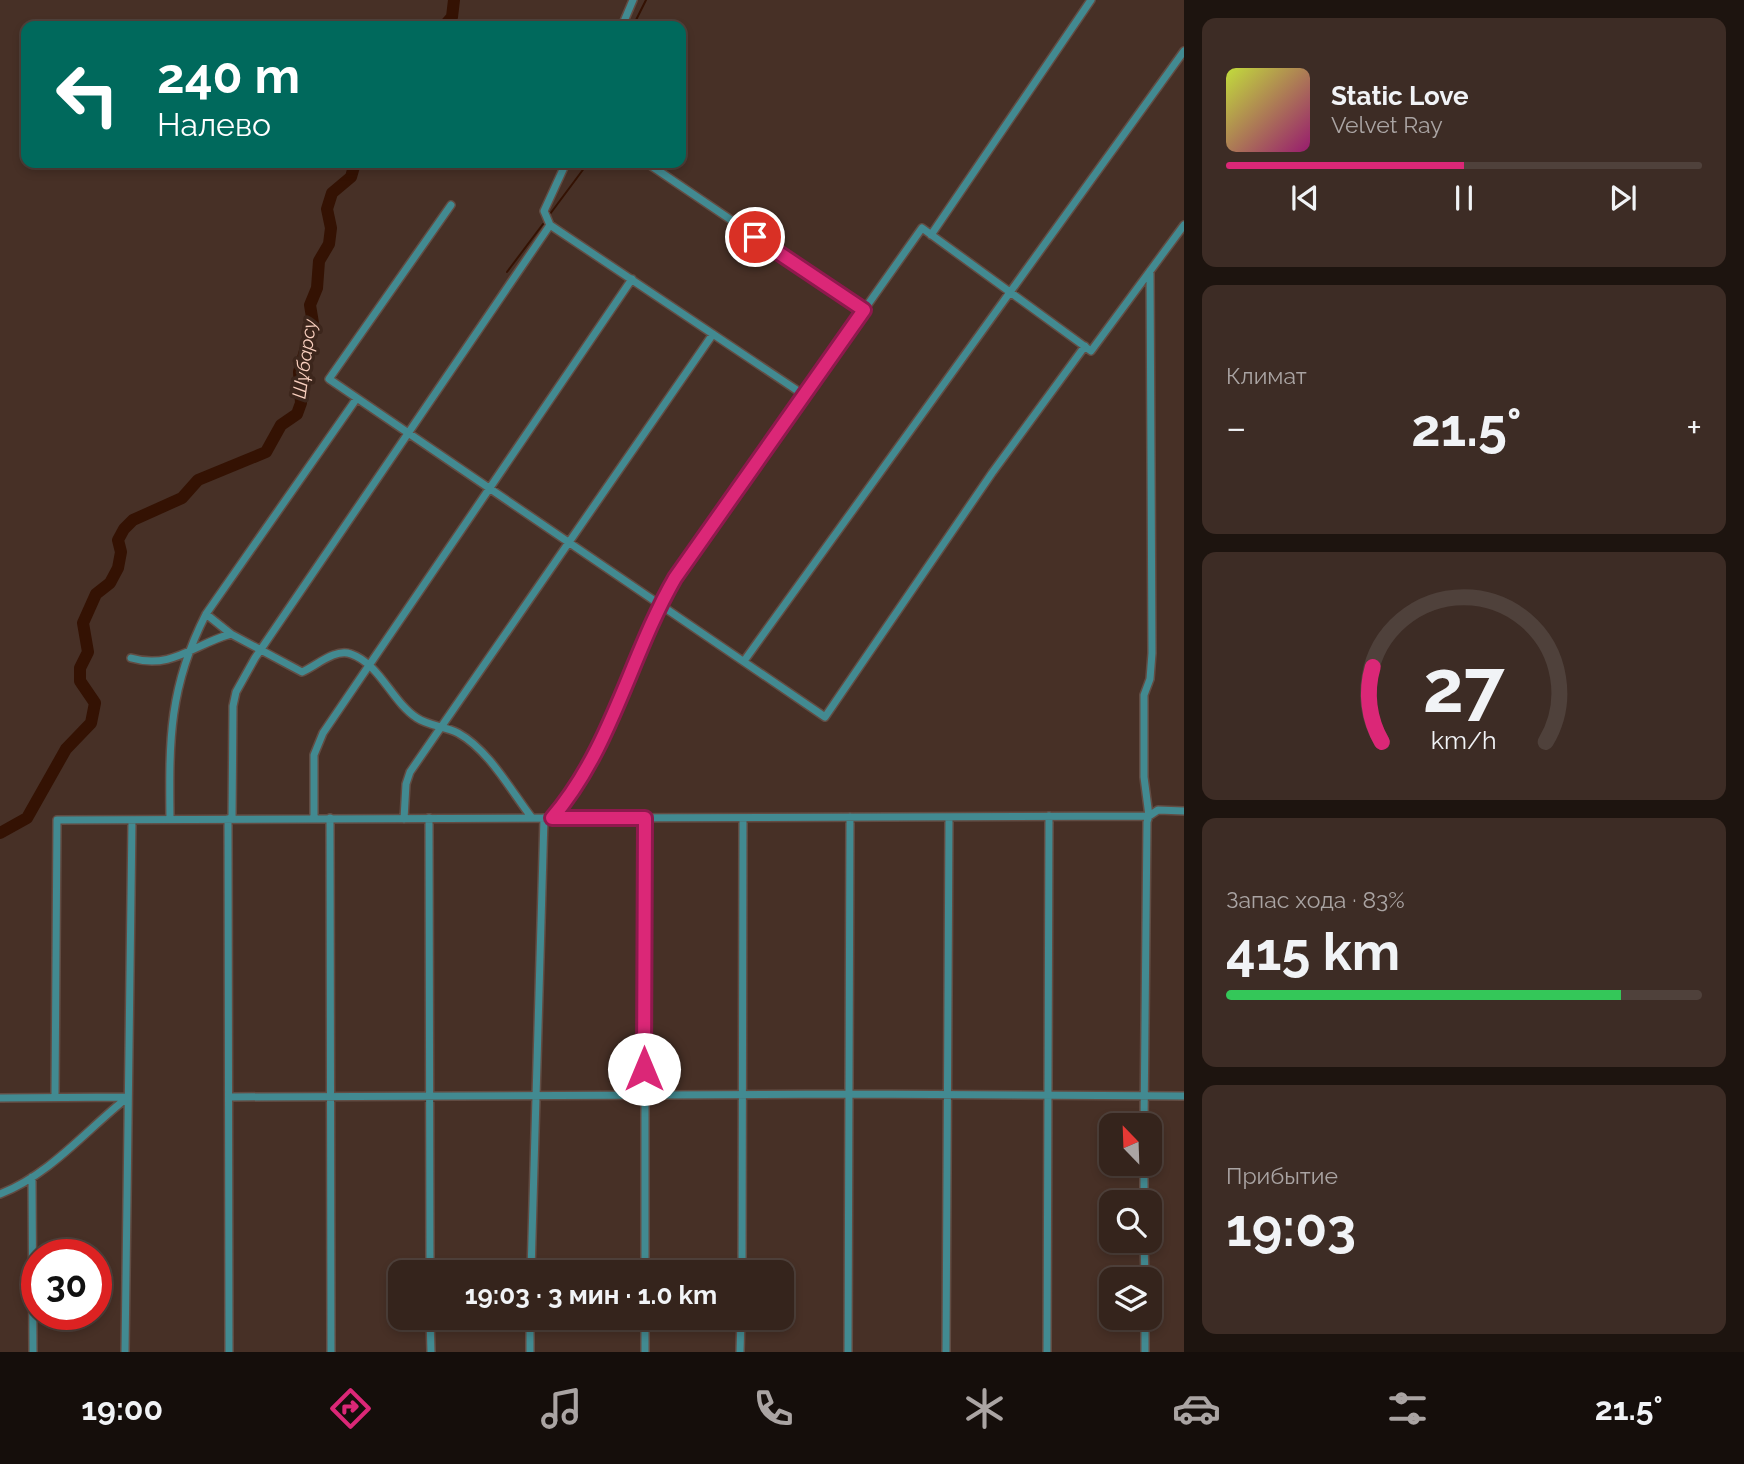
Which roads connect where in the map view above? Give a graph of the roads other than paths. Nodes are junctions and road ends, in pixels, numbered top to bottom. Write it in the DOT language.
graph roads {
  1 [pos="633,0"];
  2 [pos="1091,0"];
  3 [pos="624,21"];
  4 [pos="1184,51"];
  5 [pos="564,168"];
  6 [pos="654,168"];
  7 [pos="451,205"];
  8 [pos="550,225"];
  9 [pos="1184,225"];
  10 [pos="931,235"];
  11 [pos="1150,271"];
  12 [pos="632,279"];
  13 [pos="1009,291"];
  14 [pos="864,310"];
  15 [pos="713,334"];
  16 [pos="1085,346"];
  17 [pos="804,395"];
  18 [pos="356,398"];
  19 [pos="406,432"];
  20 [pos="489,488"];
  21 [pos="569,544"];
  22 [pos="660,604"];
  23 [pos="206,614"];
  24 [pos="231,634"];
  25 [pos="260,650"];
  26 [pos="188,652"];
  27 [pos="131,659"];
  28 [pos="744,661"];
  29 [pos="368,665"];
  30 [pos="440,727"];
  31 [pos="1184,811"];
  32 [pos="1049,816"];
  33 [pos="1149,816"];
  34 [pos="850,817"];
  35 [pos="949,817"];
  36 [pos="314,818"];
  37 [pos="330,818"];
  38 [pos="429,818"];
  39 [pos="532,818"];
  40 [pos="548,818"];
  41 [pos="645,818"];
  42 [pos="743,818"];
  43 [pos="170,819"];
  44 [pos="230,819"];
  45 [pos="404,819"];
  46 [pos="132,820"];
  47 [pos="743,1094"];
  48 [pos="849,1094"];
  49 [pos="331,1096"];
  50 [pos="430,1096"];
  51 [pos="536,1096"];
  52 [pos="644,1096"];
  53 [pos="948,1096"];
  54 [pos="1047,1096"];
  55 [pos="1144,1096"];
  56 [pos="1184,1096"];
  57 [pos="55,1097"];
  58 [pos="128,1097"];
  59 [pos="230,1097"];
  60 [pos="0,1098"];
  61 [pos="1144,1113"];
  62 [pos="32,1177"];
  63 [pos="0,1194"];
  64 [pos="430,1260"];
  65 [pos="531,1260"];
  66 [pos="645,1260"];
  67 [pos="742,1260"];
  68 [pos="430,1330"];
  69 [pos="530,1330"];
  70 [pos="645,1330"];
  71 [pos="740,1330"];
  72 [pos="1145,1330"];
  73 [pos="33,1352"];
  74 [pos="125,1352"];
  75 [pos="229,1352"];
  76 [pos="331,1352"];
  77 [pos="430,1352"];
  78 [pos="530,1352"];
  79 [pos="645,1352"];
  80 [pos="740,1352"];
  81 [pos="848,1352"];
  82 [pos="946,1352"];
  83 [pos="1047,1352"];
  84 [pos="1145,1352"];
  1 -- 3 [label="street"];
  2 -- 10 [label="street"];
  4 -- 13 [label="street"];
  5 -- 8 [label="street"];
  6 -- 14 [label="street"];
  7 -- 18 [label="street"];
  8 -- 12 [label="street"];
  8 -- 19 [label="street"];
  9 -- 11 [label="street"];
  10 -- 13 [label="street"];
  10 -- 14 [label="street"];
  11 -- 16 [label="street"];
  11 -- 33 [label="street"];
  12 -- 15 [label="street"];
  12 -- 20 [label="street"];
  13 -- 16 [label="street"];
  13 -- 28 [label="street"];
  14 -- 17 [label="street"];
  15 -- 17 [label="street"];
  15 -- 21 [label="street"];
  16 -- 28 [label="street"];
  17 -- 22 [label="street"];
  18 -- 19 [label="street"];
  18 -- 23 [label="street"];
  19 -- 20 [label="street"];
  19 -- 25 [label="street"];
  20 -- 21 [label="street"];
  20 -- 29 [label="street"];
  21 -- 22 [label="street"];
  21 -- 30 [label="street"];
  22 -- 28 [label="street"];
  22 -- 40 [label="street"];
  23 -- 24 [label="street"];
  23 -- 26 [label="street"];
  24 -- 25 [label="street"];
  24 -- 26 [label="street"];
  25 -- 29 [label="street"];
  25 -- 44 [label="street"];
  26 -- 27 [label="street"];
  26 -- 43 [label="street"];
  29 -- 30 [label="street"];
  29 -- 36 [label="street"];
  30 -- 39 [label="street"];
  30 -- 45 [label="street"];
  31 -- 33 [label="street"];
  32 -- 33 [label="street"];
  32 -- 35 [label="street"];
  32 -- 54 [label="street"];
  33 -- 55 [label="street"];
  34 -- 35 [label="street"];
  34 -- 42 [label="street"];
  34 -- 48 [label="street"];
  35 -- 53 [label="street"];
  36 -- 37 [label="street"];
  36 -- 44 [label="street"];
  37 -- 45 [label="street"];
  37 -- 49 [label="street"];
  38 -- 39 [label="street"];
  38 -- 45 [label="street"];
  38 -- 50 [label="street"];
  39 -- 40 [label="street"];
  40 -- 41 [label="street"];
  40 -- 51 [label="street"];
  41 -- 42 [label="street"];
  41 -- 52 [label="street"];
  42 -- 47 [label="street"];
  43 -- 44 [label="street"];
  43 -- 46 [label="street"];
  44 -- 59 [label="street"];
  46 -- 57 [label="street"];
  46 -- 58 [label="street"];
  47 -- 48 [label="street"];
  47 -- 52 [label="street"];
  47 -- 67 [label="street"];
  48 -- 53 [label="street"];
  48 -- 81 [label="street"];
  49 -- 50 [label="street"];
  49 -- 59 [label="street"];
  49 -- 76 [label="street"];
  50 -- 51 [label="street"];
  50 -- 64 [label="street"];
  51 -- 52 [label="street"];
  51 -- 65 [label="street"];
  52 -- 66 [label="street"];
  53 -- 54 [label="street"];
  53 -- 82 [label="street"];
  54 -- 55 [label="street"];
  54 -- 83 [label="street"];
  55 -- 56 [label="street"];
  55 -- 61 [label="street"];
  57 -- 58 [label="street"];
  57 -- 60 [label="street"];
  58 -- 62 [label="street"];
  58 -- 74 [label="street"];
  59 -- 75 [label="street"];
  62 -- 63 [label="street"];
  62 -- 73 [label="street"];
  68 -- 77 [label="street"];
  69 -- 78 [label="street"];
  70 -- 79 [label="street"];
  71 -- 80 [label="street"];
  72 -- 84 [label="street"];
}
